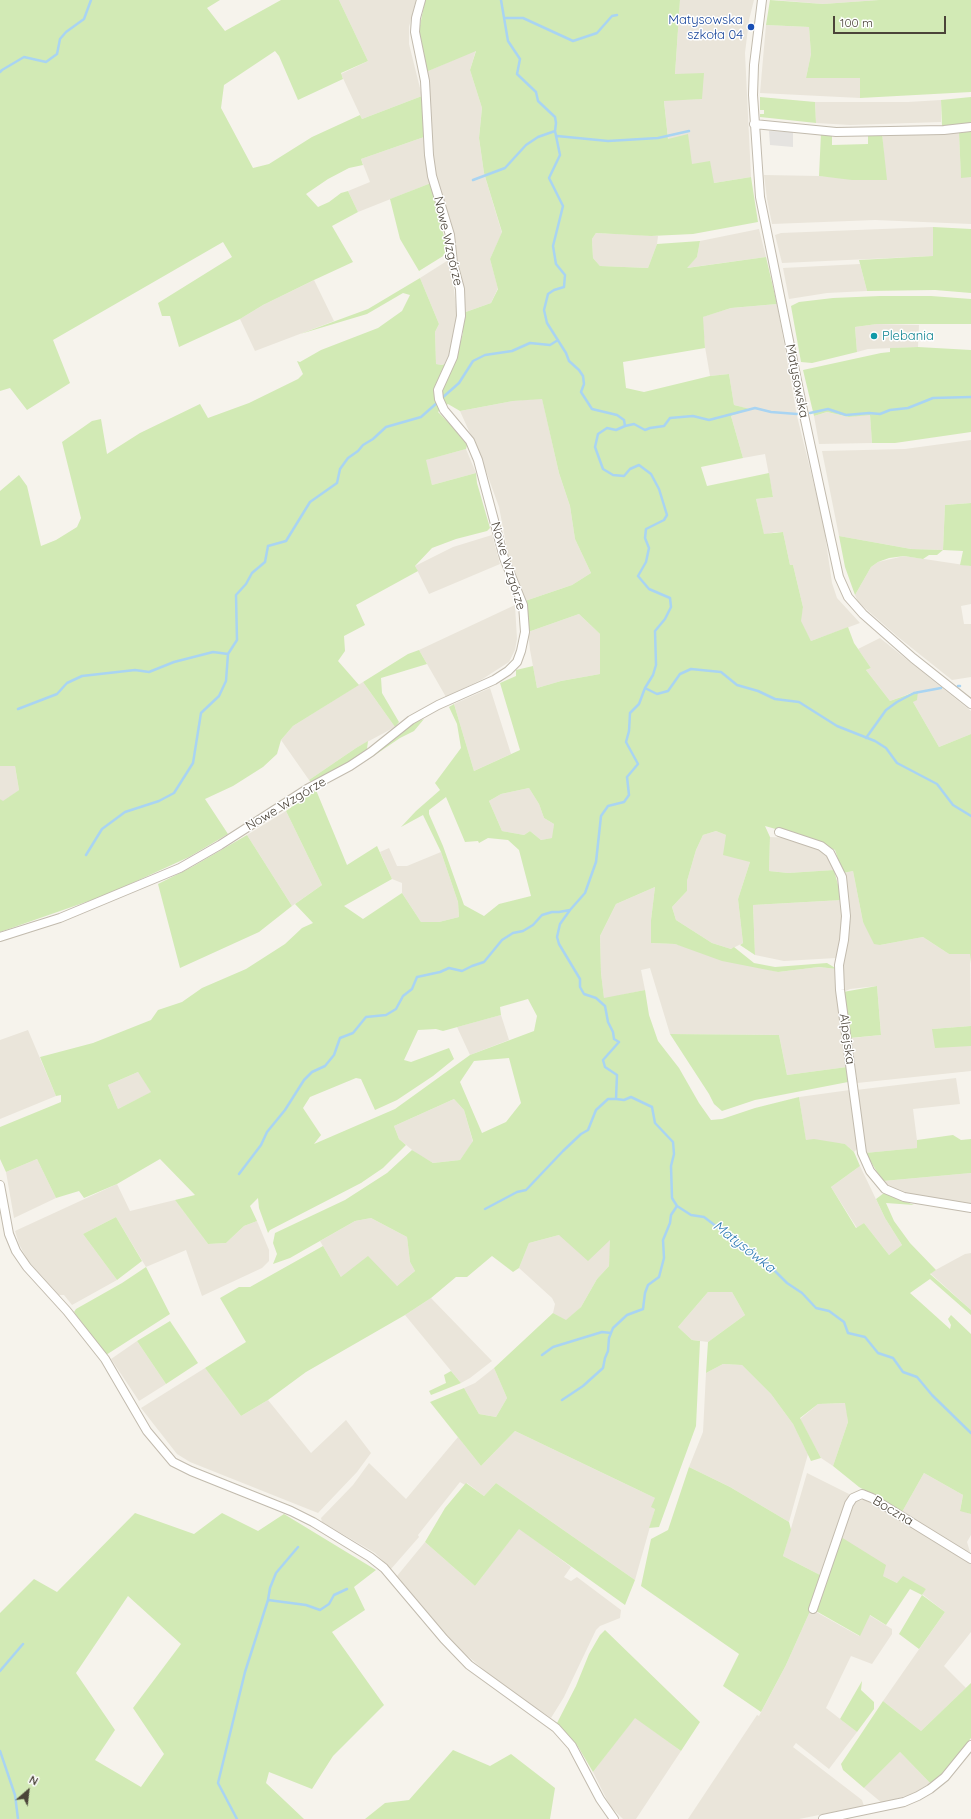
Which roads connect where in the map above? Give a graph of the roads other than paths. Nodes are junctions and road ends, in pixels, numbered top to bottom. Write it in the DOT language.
graph roads {
  1 [pos="421,0"];
  2 [pos="762,0"];
  3 [pos="754,124"];
  4 [pos="971,127"];
  5 [pos="971,704"];
  6 [pos="779,832"];
  7 [pos="0,937"];
  8 [pos="0,1184"];
  9 [pos="971,1208"];
  10 [pos="971,1559"];
  11 [pos="813,1609"];
  12 [pos="971,1745"];
  13 [pos="614,1819"];
  14 [pos="823,1819"];
  1 -- 7 [label="street, Nowe Wzgórze"];
  2 -- 3 [label="street, Matysowska"];
  3 -- 4 [label="street"];
  3 -- 5 [label="street, Matysowska"];
  6 -- 9 [label="street, Alpejska"];
  8 -- 13 [label="street"];
  10 -- 11 [label="street, Boczna"];
  12 -- 14 [label="street"];
}
